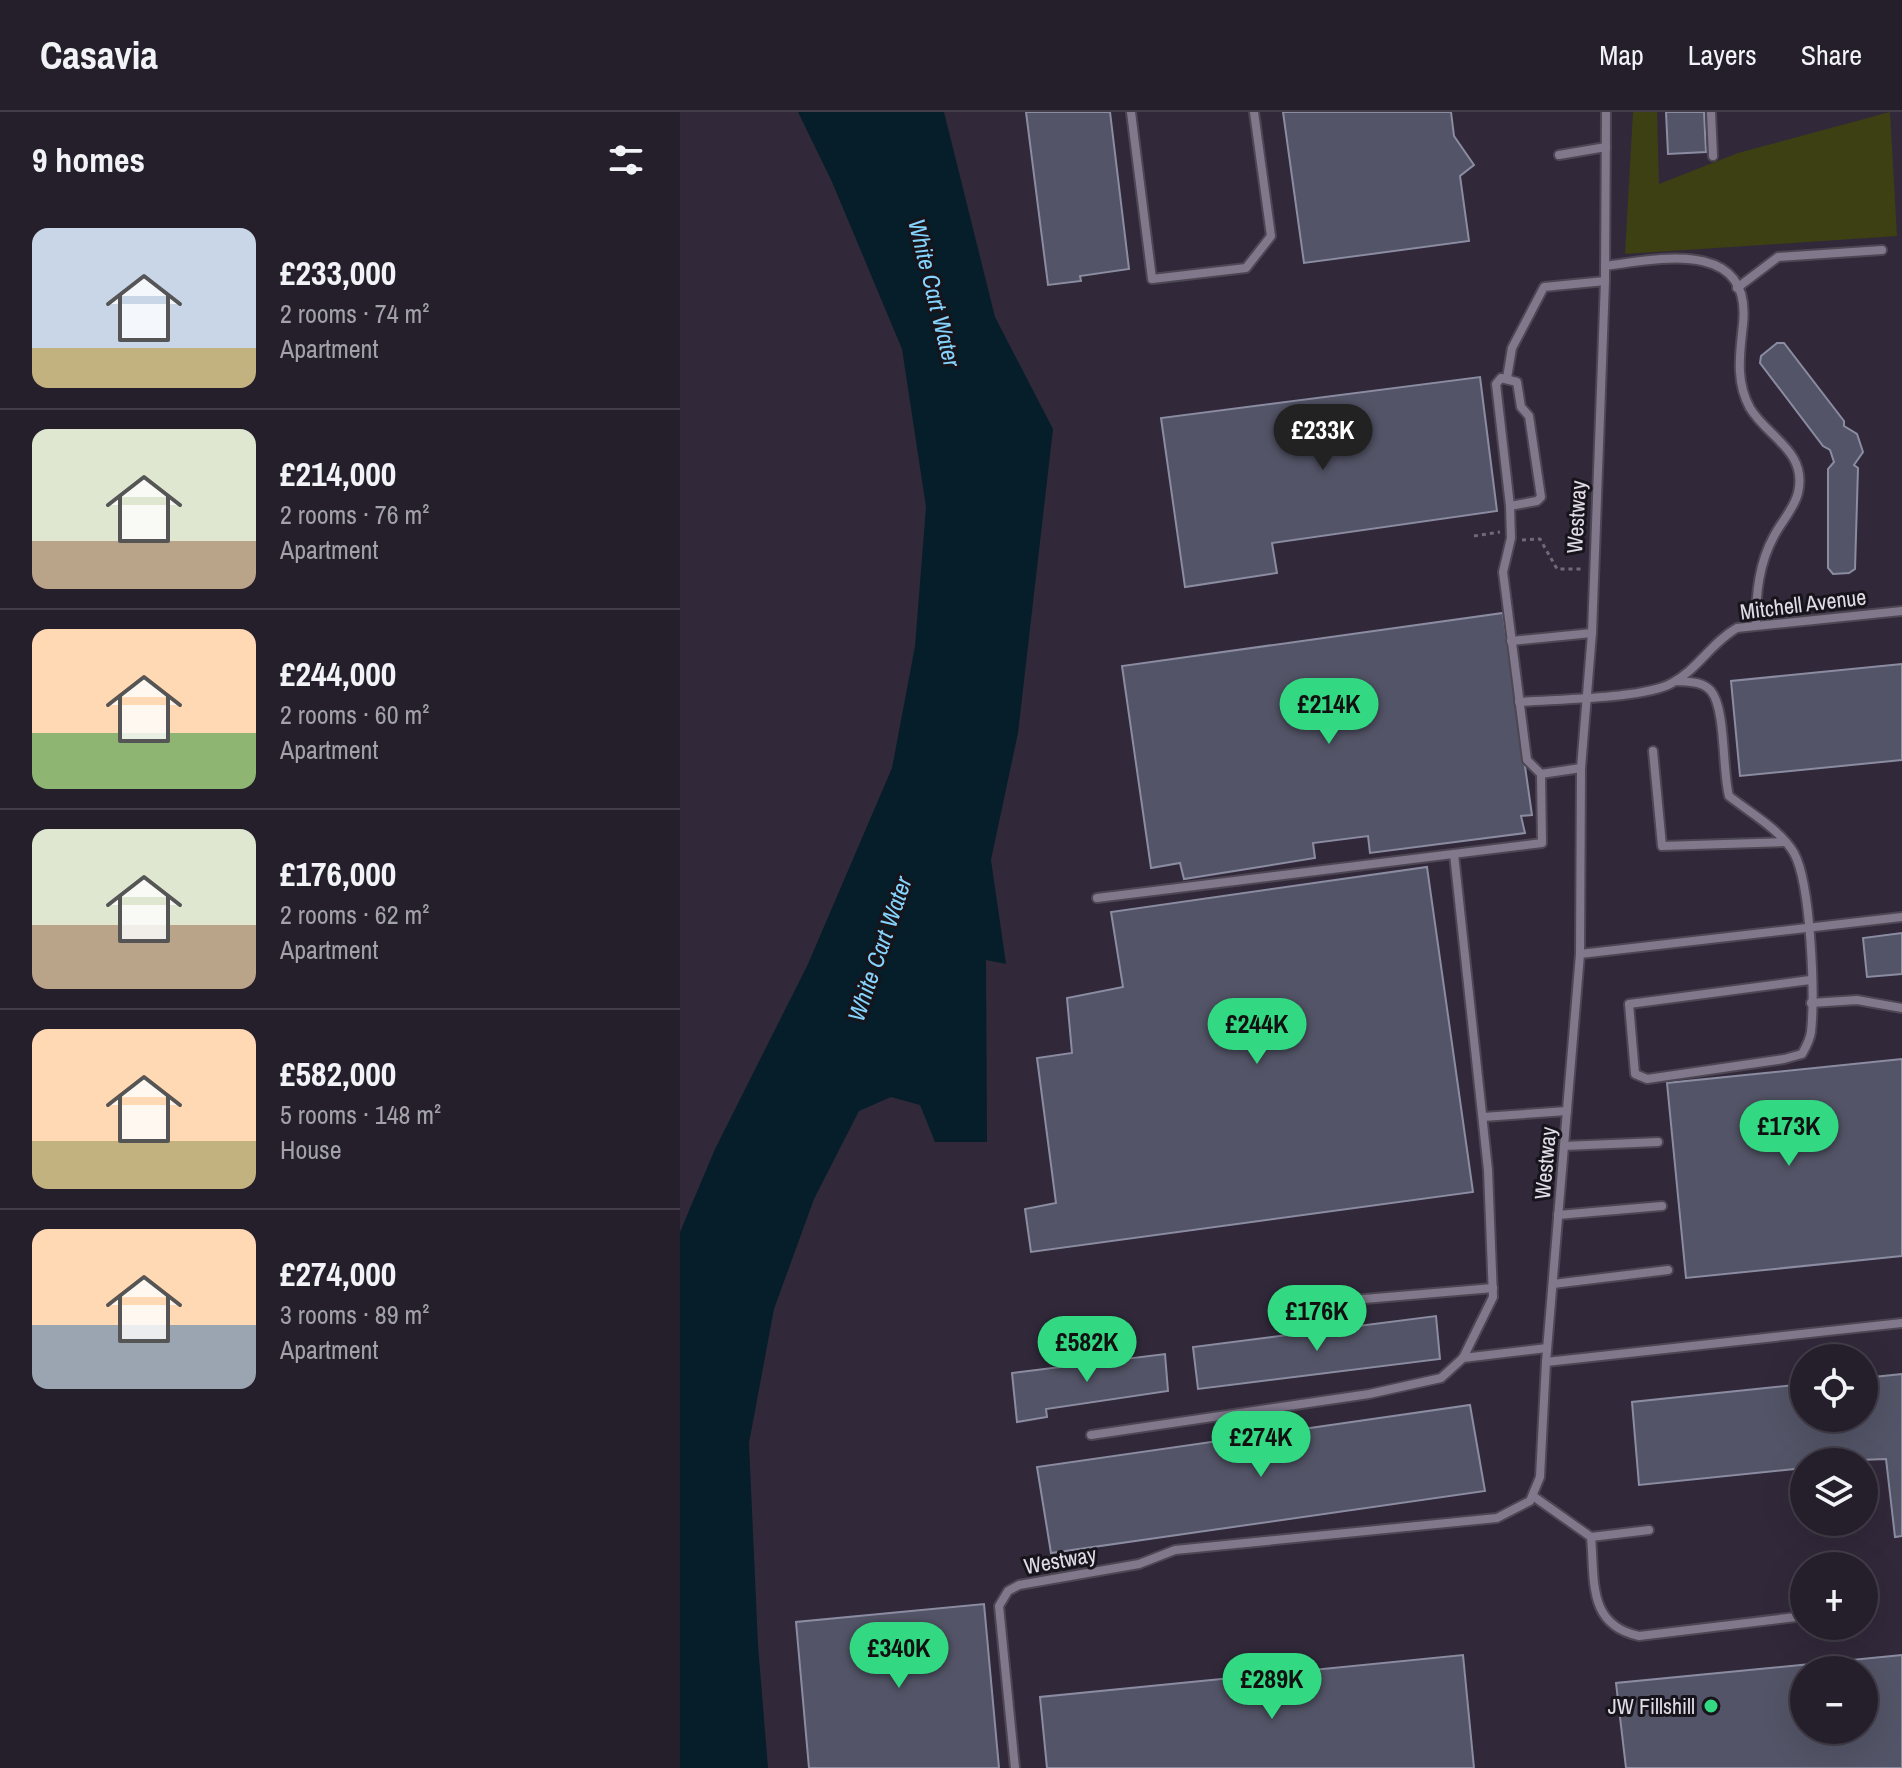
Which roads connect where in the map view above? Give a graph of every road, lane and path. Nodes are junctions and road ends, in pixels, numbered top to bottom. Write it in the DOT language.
graph roads {
  1 [pos="1131,112"];
  2 [pos="1254,112"];
  3 [pos="1606,112"];
  4 [pos="1711,112"];
  5 [pos="1606,147"];
  6 [pos="1559,155"];
  7 [pos="1713,156"];
  8 [pos="1882,250"];
  9 [pos="1605,266"];
  10 [pos="1605,281"];
  11 [pos="1737,288"];
  12 [pos="1507,378"];
  13 [pos="1510,506"];
  14 [pos="1474,536"];
  15 [pos="1511,538"];
  16 [pos="1592,568"];
  17 [pos="1902,611"];
  18 [pos="1756,624"];
  19 [pos="1592,633"];
  20 [pos="1511,641"];
  21 [pos="1676,681"];
  22 [pos="1587,696"];
  23 [pos="1519,702"];
  24 [pos="1653,751"];
  25 [pos="1581,768"];
  26 [pos="1541,774"];
  27 [pos="1785,842"];
  28 [pos="1454,854"];
  29 [pos="1097,898"];
  30 [pos="1902,917"];
  31 [pos="1808,927"];
  32 [pos="1580,954"];
  33 [pos="1810,980"];
  34 [pos="1811,1003"];
  35 [pos="1902,1008"];
  36 [pos="1567,1111"];
  37 [pos="1483,1117"];
  38 [pos="1658,1142"];
  39 [pos="1564,1146"];
  40 [pos="1662,1206"];
  41 [pos="1558,1215"];
  42 [pos="1668,1270"];
  43 [pos="1553,1284"];
  44 [pos="1493,1288"];
  45 [pos="1317,1303"];
  46 [pos="1902,1323"];
  47 [pos="1547,1348"];
  48 [pos="1463,1358"];
  49 [pos="1546,1362"];
  50 [pos="1091,1435"];
  51 [pos="1533,1496"];
  52 [pos="1649,1530"];
  53 [pos="1591,1537"];
  54 [pos="1790,1618"];
  55 [pos="1015,1768"];
  1 -- 2 [label="lane"];
  3 -- 5 [label="lane, Westway"];
  4 -- 7 [label="lane"];
  5 -- 6 [label="lane"];
  5 -- 9 [label="lane, Westway"];
  8 -- 11 [label="lane"];
  9 -- 10 [label="lane, Westway"];
  9 -- 11 [label="lane"];
  10 -- 12 [label="lane"];
  10 -- 16 [label="lane, Westway"];
  11 -- 18 [label="lane"];
  12 -- 13 [label="lane"];
  12 -- 13 [label="lane"];
  13 -- 15 [label="lane"];
  14 -- 15 [label="path"];
  15 -- 16 [label="path"];
  15 -- 20 [label="lane"];
  16 -- 19 [label="lane, Westway"];
  17 -- 18 [label="lane, Mitchell Avenue"];
  18 -- 21 [label="lane, Mitchell Avenue"];
  19 -- 20 [label="lane"];
  19 -- 22 [label="lane, Westway"];
  20 -- 23 [label="lane"];
  21 -- 22 [label="lane, Mitchell Avenue"];
  21 -- 27 [label="lane"];
  22 -- 23 [label="lane, Mitchell Avenue"];
  22 -- 25 [label="lane, Westway"];
  23 -- 26 [label="lane"];
  24 -- 27 [label="lane"];
  25 -- 26 [label="lane"];
  25 -- 32 [label="lane, Westway"];
  26 -- 28 [label="lane"];
  27 -- 31 [label="lane"];
  28 -- 29 [label="lane"];
  28 -- 37 [label="lane"];
  30 -- 31 [label="lane"];
  31 -- 32 [label="lane"];
  31 -- 33 [label="lane"];
  32 -- 36 [label="lane, Westway"];
  33 -- 34 [label="lane"];
  33 -- 34 [label="lane"];
  34 -- 35 [label="lane"];
  36 -- 37 [label="lane"];
  36 -- 39 [label="lane, Westway"];
  37 -- 44 [label="lane"];
  38 -- 39 [label="lane"];
  39 -- 41 [label="lane, Westway"];
  40 -- 41 [label="lane"];
  41 -- 43 [label="lane, Westway"];
  42 -- 43 [label="lane"];
  43 -- 47 [label="lane, Westway"];
  44 -- 45 [label="lane"];
  44 -- 48 [label="lane"];
  46 -- 49 [label="lane"];
  47 -- 48 [label="lane"];
  47 -- 49 [label="lane, Westway"];
  48 -- 50 [label="lane"];
  49 -- 51 [label="lane, Westway"];
  51 -- 53 [label="lane"];
  51 -- 55 [label="lane, Westway"];
  52 -- 53 [label="lane"];
  53 -- 54 [label="lane"];
}
